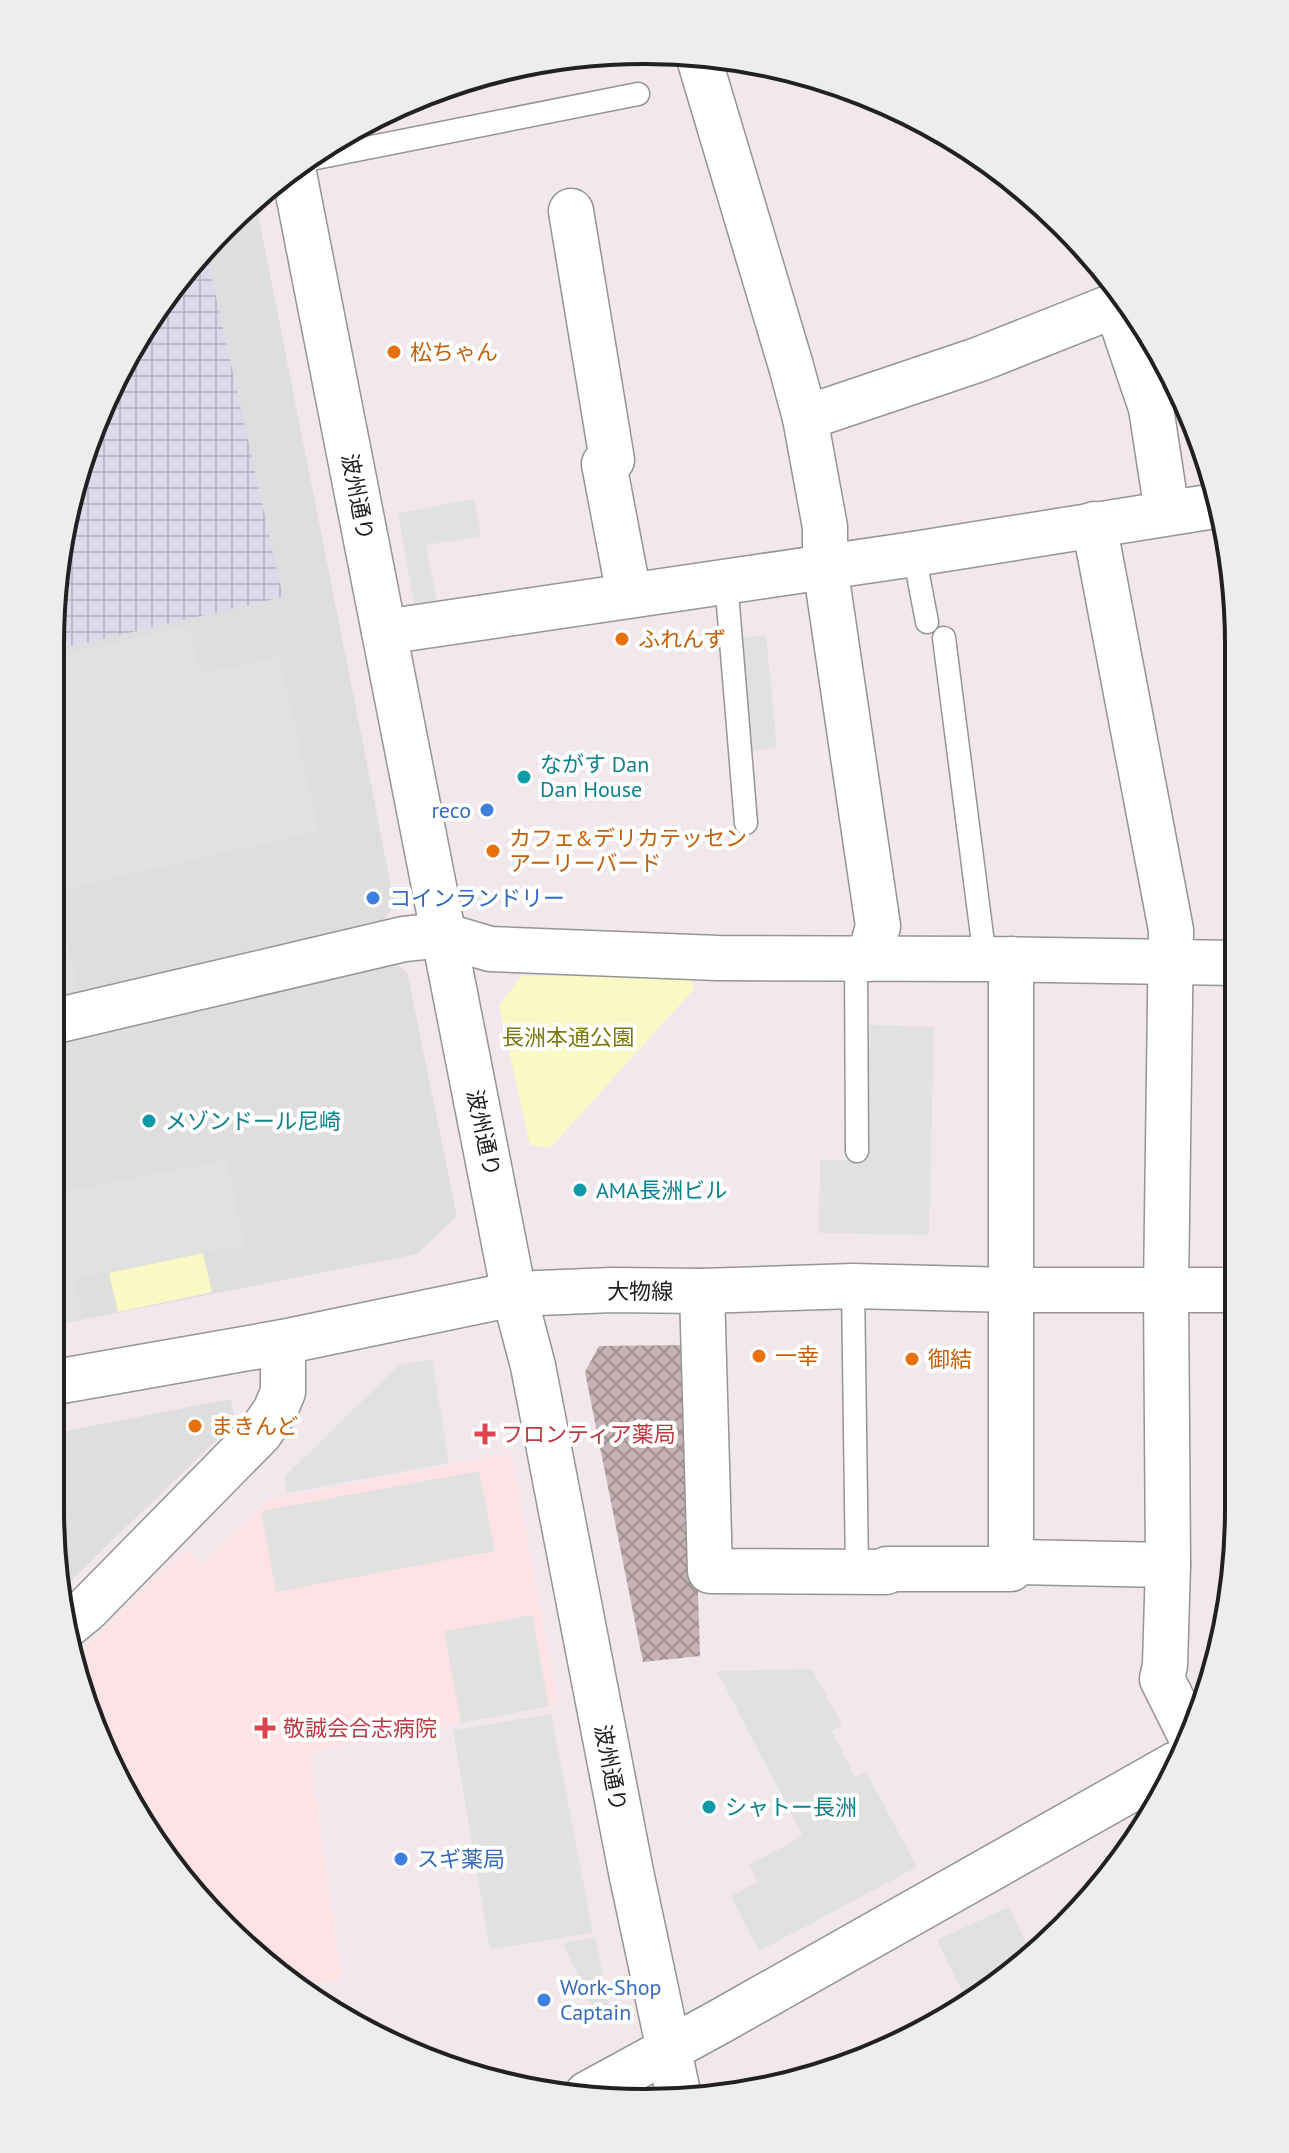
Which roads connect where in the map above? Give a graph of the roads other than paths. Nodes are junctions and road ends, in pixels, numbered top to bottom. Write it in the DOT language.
graph roads {
  1 [pos="702,67"];
  2 [pos="638,94"];
  3 [pos="334,154"];
  4 [pos="296,181"];
  5 [pos="571,211"];
  6 [pos="1115,305"];
  7 [pos="1126,321"];
  8 [pos="805,418"];
  9 [pos="1208,507"];
  10 [pos="1167,512"];
  11 [pos="1094,524"];
  12 [pos="914,554"];
  13 [pos="825,566"];
  14 [pos="726,581"];
  15 [pos="629,595"];
  16 [pos="927,622"];
  17 [pos="384,632"];
  18 [pos="944,638"];
  19 [pos="746,823"];
  20 [pos="443,935"];
  21 [pos="862,959"];
  22 [pos="998,959"];
  23 [pos="1172,962"];
  24 [pos="1225,963"];
  25 [pos="64,1019"];
  26 [pos="857,1151"];
  27 [pos="853,1286"];
  28 [pos="1012,1290"];
  29 [pos="1166,1290"];
  30 [pos="1225,1290"];
  31 [pos="702,1291"];
  32 [pos="514,1294"];
  33 [pos="283,1342"];
  34 [pos="64,1381"];
  35 [pos="1011,1562"];
  36 [pos="1168,1565"];
  37 [pos="857,1572"];
  38 [pos="75,1619"];
  39 [pos="1184,1723"];
  40 [pos="1161,1772"];
  41 [pos="667,2050"];
  42 [pos="599,2087"];
  43 [pos="677,2088"];
  1 -- 8 [label="street"];
  2 -- 3 [label="lane"];
  4 -- 17 [label="street, 波州通り"];
  5 -- 15 [label="street"];
  6 -- 8 [label="street"];
  7 -- 10 [label="street"];
  8 -- 13 [label="street"];
  9 -- 10 [label="street"];
  10 -- 11 [label="street"];
  11 -- 12 [label="street"];
  11 -- 23 [label="street"];
  12 -- 13 [label="street"];
  12 -- 16 [label="lane"];
  13 -- 14 [label="street"];
  13 -- 21 [label="street"];
  14 -- 15 [label="street"];
  14 -- 19 [label="lane"];
  15 -- 17 [label="street"];
  17 -- 20 [label="street, 波州通り"];
  18 -- 22 [label="lane"];
  20 -- 21 [label="street"];
  20 -- 25 [label="street"];
  20 -- 32 [label="street, 波州通り"];
  21 -- 22 [label="street"];
  21 -- 26 [label="lane"];
  22 -- 23 [label="street"];
  22 -- 28 [label="street"];
  23 -- 24 [label="street"];
  23 -- 29 [label="street"];
  27 -- 28 [label="street, 大物線"];
  27 -- 31 [label="street, 大物線"];
  27 -- 37 [label="lane"];
  28 -- 29 [label="street, 大物線"];
  28 -- 35 [label="street"];
  29 -- 30 [label="street, 大物線"];
  29 -- 36 [label="street"];
  31 -- 32 [label="street, 大物線"];
  31 -- 37 [label="street"];
  32 -- 33 [label="street, 大物線"];
  32 -- 41 [label="street, 波州通り"];
  33 -- 34 [label="street, 大物線"];
  33 -- 38 [label="street"];
  35 -- 36 [label="street"];
  35 -- 37 [label="street"];
  36 -- 39 [label="street"];
  40 -- 41 [label="street"];
  41 -- 42 [label="street"];
  41 -- 43 [label="street, 波州通り"];
}
